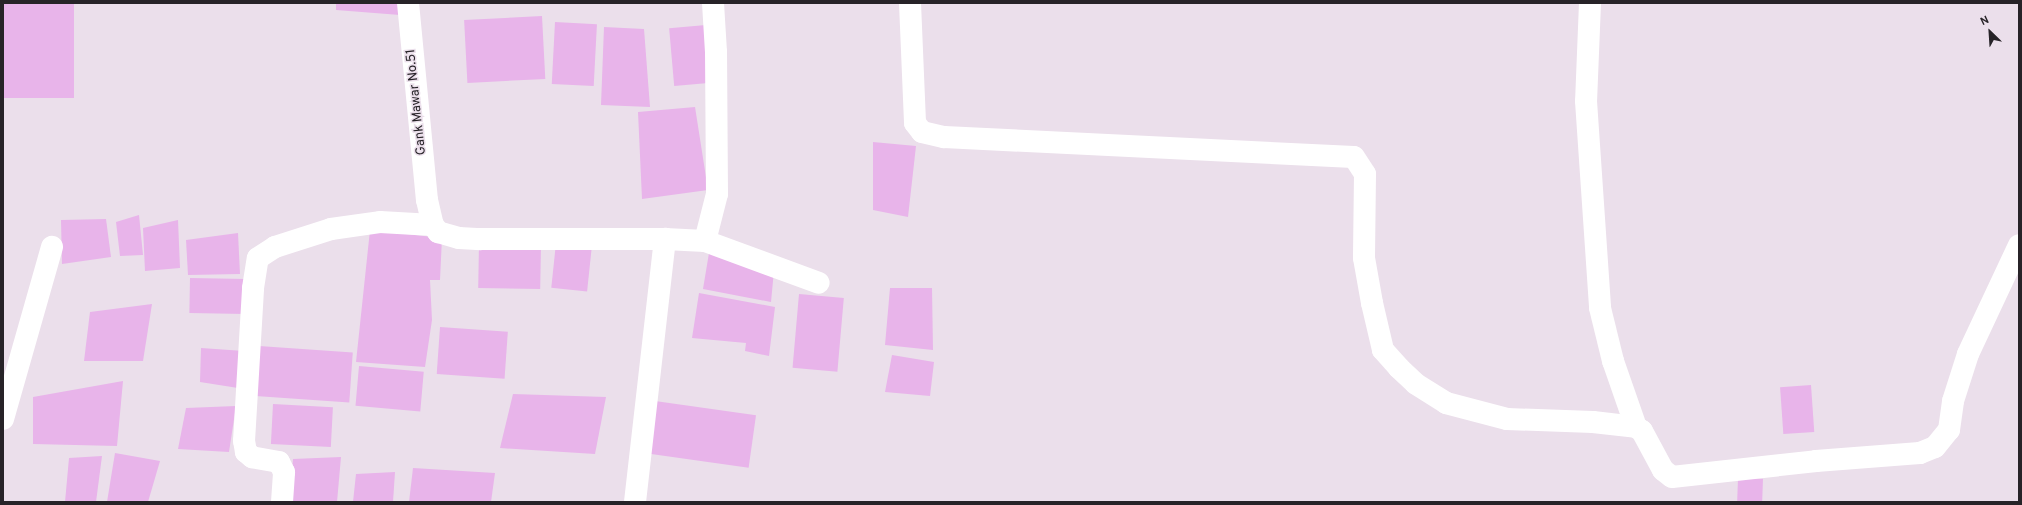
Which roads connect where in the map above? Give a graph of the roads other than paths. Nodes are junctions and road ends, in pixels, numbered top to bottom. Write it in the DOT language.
graph roads {
  1 [pos="408,3"];
  2 [pos="713,3"];
  3 [pos="910,3"];
  4 [pos="1590,3"];
  5 [pos="433,225"];
  6 [pos="665,239"];
  7 [pos="705,241"];
  8 [pos="2019,245"];
  9 [pos="52,247"];
  10 [pos="819,283"];
  11 [pos="3,419"];
  12 [pos="1636,427"];
  13 [pos="282,502"];
  14 [pos="635,502"];
  1 -- 5 [label="street, Gank Mawar No.51"];
  2 -- 7 [label="street"];
  3 -- 12 [label="street"];
  4 -- 12 [label="street"];
  5 -- 6 [label="street"];
  5 -- 13 [label="street"];
  6 -- 7 [label="street"];
  6 -- 14 [label="street"];
  7 -- 10 [label="street"];
  8 -- 12 [label="street"];
  9 -- 11 [label="street"];
}
